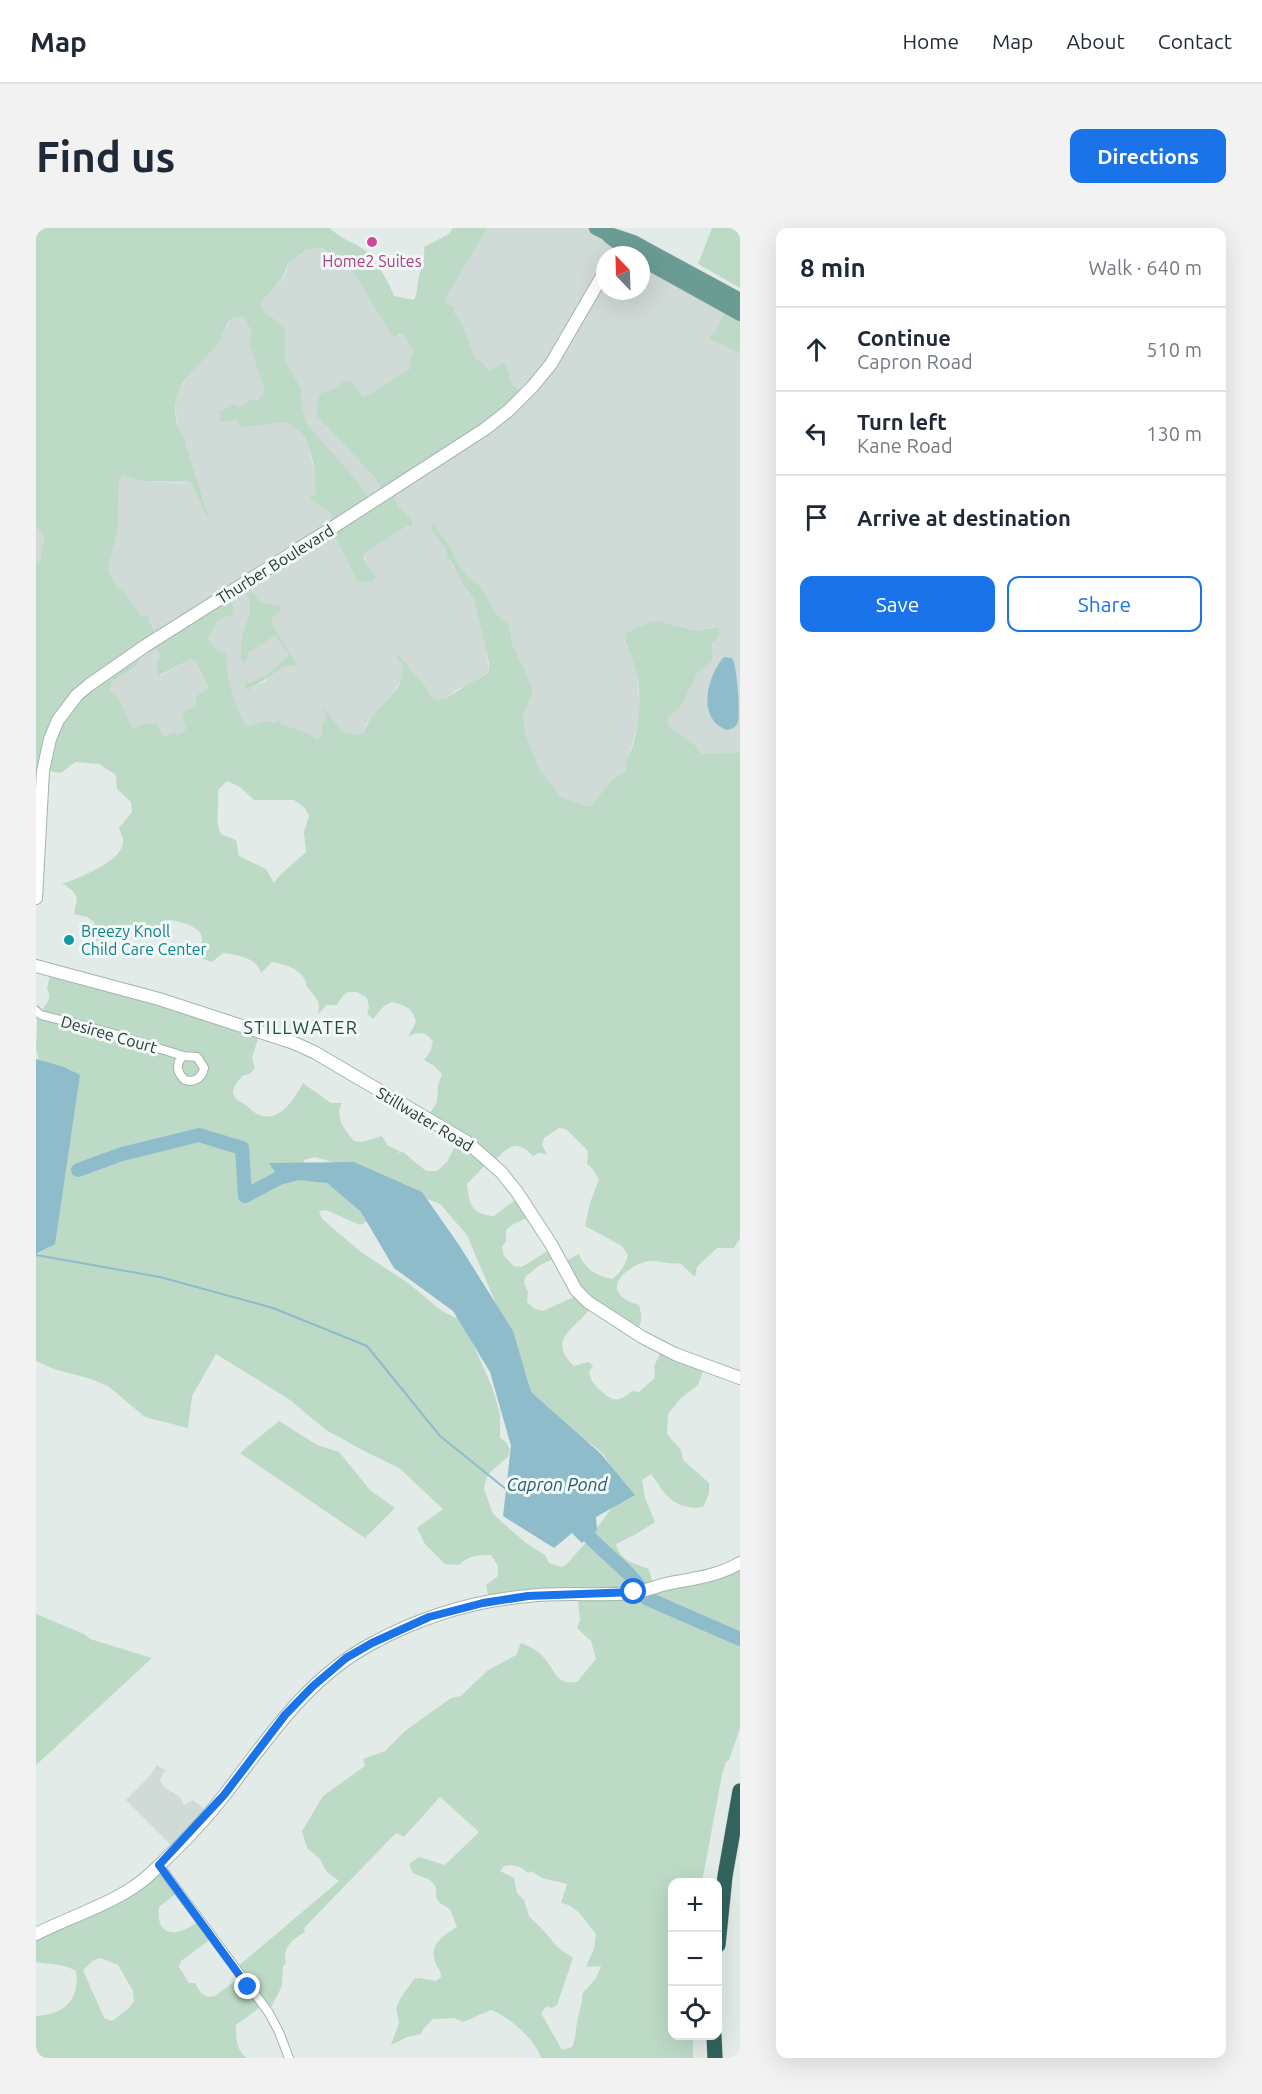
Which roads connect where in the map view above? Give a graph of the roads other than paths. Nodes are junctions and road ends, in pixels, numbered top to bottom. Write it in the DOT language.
graph roads {
  1 [pos="601,231"];
  2 [pos="614,246"];
  3 [pos="650,265"];
  4 [pos="596,286"];
  5 [pos="740,300"];
  6 [pos="740,314"];
  7 [pos="36,898"];
  8 [pos="36,966"];
  9 [pos="36,1011"];
  10 [pos="183,1056"];
  11 [pos="740,1378"];
  12 [pos="740,1563"];
  13 [pos="740,1791"];
  14 [pos="159,1865"];
  15 [pos="719,1932"];
  16 [pos="36,1934"];
  17 [pos="714,2040"];
  18 [pos="289,2058"];
  19 [pos="715,2058"];
  1 -- 2 [label="main road"];
  1 -- 5 [label="main road"];
  3 -- 6 [label="main road"];
  4 -- 7 [label="street, Thurber Boulevard"];
  8 -- 11 [label="street, Stillwater Road"];
  9 -- 10 [label="street, Desiree Court"];
  12 -- 14 [label="street"];
  13 -- 15 [label="highway"];
  14 -- 16 [label="street"];
  14 -- 18 [label="street"];
  17 -- 19 [label="highway"];
}
